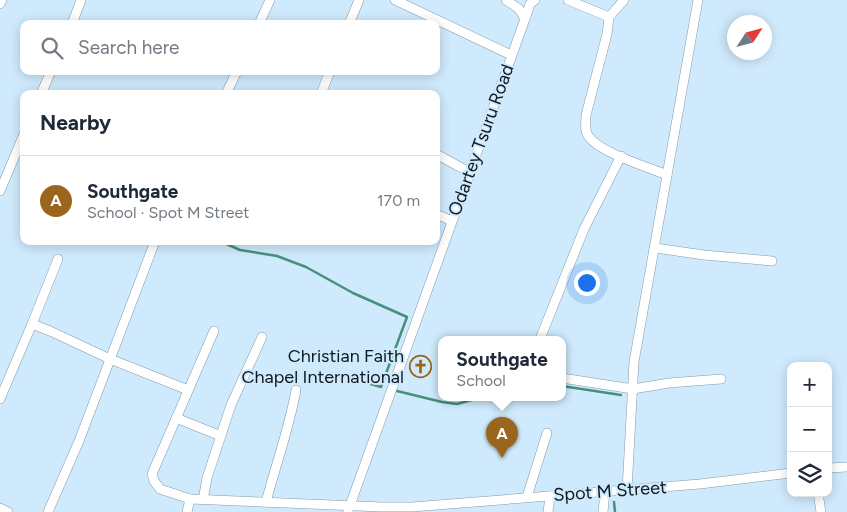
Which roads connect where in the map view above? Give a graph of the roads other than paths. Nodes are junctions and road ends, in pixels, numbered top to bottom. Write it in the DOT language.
graph roads {
  1 [pos="2,0"];
  2 [pos="81,0"];
  3 [pos="270,0"];
  4 [pos="359,0"];
  5 [pos="395,0"];
  6 [pos="506,0"];
  7 [pos="535,0"];
  8 [pos="568,0"];
  9 [pos="624,0"];
  10 [pos="698,0"];
  11 [pos="0,4"];
  12 [pos="609,17"];
  13 [pos="525,19"];
  14 [pos="74,20"];
  15 [pos="261,20"];
  16 [pos="351,20"];
  17 [pos="437,20"];
  18 [pos="440,21"];
  19 [pos="511,55"];
  20 [pos="49,75"];
  21 [pos="235,75"];
  22 [pos="328,75"];
  23 [pos="43,90"];
  24 [pos="228,90"];
  25 [pos="322,90"];
  26 [pos="20,144"];
  27 [pos="440,156"];
  28 [pos="621,156"];
  29 [pos="469,172"];
  30 [pos="667,175"];
  31 [pos="0,191"];
  32 [pos="440,216"];
  33 [pos="452,221"];
  34 [pos="154,245"];
  35 [pos="655,248"];
  36 [pos="58,259"];
  37 [pos="772,261"];
  38 [pos="32,324"];
  39 [pos="214,331"];
  40 [pos="541,336"];
  41 [pos="262,337"];
  42 [pos="110,359"];
  43 [pos="566,379"];
  44 [pos="721,379"];
  45 [pos="633,389"];
  46 [pos="188,390"];
  47 [pos="296,390"];
  48 [pos="0,399"];
  49 [pos="176,418"];
  50 [pos="547,433"];
  51 [pos="221,436"];
  52 [pos="847,467"];
  53 [pos="832,468"];
  54 [pos="787,473"];
  55 [pos="627,490"];
  56 [pos="605,492"];
  57 [pos="550,496"];
  58 [pos="528,497"];
  59 [pos="819,497"];
  60 [pos="190,499"];
  61 [pos="202,500"];
  62 [pos="266,502"];
  63 [pos="0,508"];
  64 [pos="349,509"];
  65 [pos="411,509"];
  66 [pos="8,512"];
  67 [pos="48,512"];
  68 [pos="187,512"];
  69 [pos="548,512"];
  70 [pos="603,512"];
  71 [pos="821,512"];
  1 -- 11 [label="street"];
  2 -- 14 [label="street"];
  3 -- 15 [label="street"];
  4 -- 16 [label="street"];
  5 -- 17 [label="street"];
  6 -- 13 [label="street"];
  7 -- 13 [label="street, Odartey Tsuru Road"];
  8 -- 12 [label="street"];
  9 -- 12 [label="street"];
  10 -- 30 [label="street"];
  12 -- 28 [label="street"];
  13 -- 19 [label="street, Odartey Tsuru Road"];
  18 -- 19 [label="street"];
  19 -- 29 [label="street, Odartey Tsuru Road"];
  20 -- 23 [label="street"];
  21 -- 24 [label="street"];
  22 -- 25 [label="street"];
  26 -- 31 [label="street"];
  27 -- 29 [label="street"];
  28 -- 30 [label="street"];
  28 -- 40 [label="street"];
  29 -- 33 [label="street, Odartey Tsuru Road"];
  30 -- 35 [label="street"];
  32 -- 33 [label="street"];
  33 -- 64 [label="street, Odartey Tsuru Road"];
  34 -- 42 [label="street"];
  35 -- 37 [label="street"];
  35 -- 45 [label="street"];
  36 -- 38 [label="street"];
  38 -- 42 [label="street"];
  38 -- 48 [label="street"];
  39 -- 46 [label="street"];
  41 -- 51 [label="street"];
  42 -- 46 [label="street"];
  42 -- 67 [label="street"];
  43 -- 45 [label="street"];
  44 -- 45 [label="street"];
  45 -- 55 [label="street"];
  46 -- 49 [label="street"];
  47 -- 62 [label="street"];
  49 -- 51 [label="street"];
  49 -- 60 [label="street, Spot M Street"];
  50 -- 58 [label="street"];
  51 -- 61 [label="street"];
  52 -- 53 [label="street"];
  54 -- 55 [label="street, Spot M Street"];
  55 -- 56 [label="street, Spot M Street"];
  56 -- 57 [label="street, Spot M Street"];
  56 -- 70 [label="street"];
  57 -- 58 [label="street, Spot M Street"];
  57 -- 69 [label="street"];
  58 -- 65 [label="street, Spot M Street"];
  59 -- 71 [label="street"];
  60 -- 61 [label="street, Spot M Street"];
  60 -- 68 [label="street"];
  61 -- 62 [label="street, Spot M Street"];
  62 -- 64 [label="street, Spot M Street"];
  63 -- 66 [label="street"];
  64 -- 65 [label="street, Spot M Street"];
}
